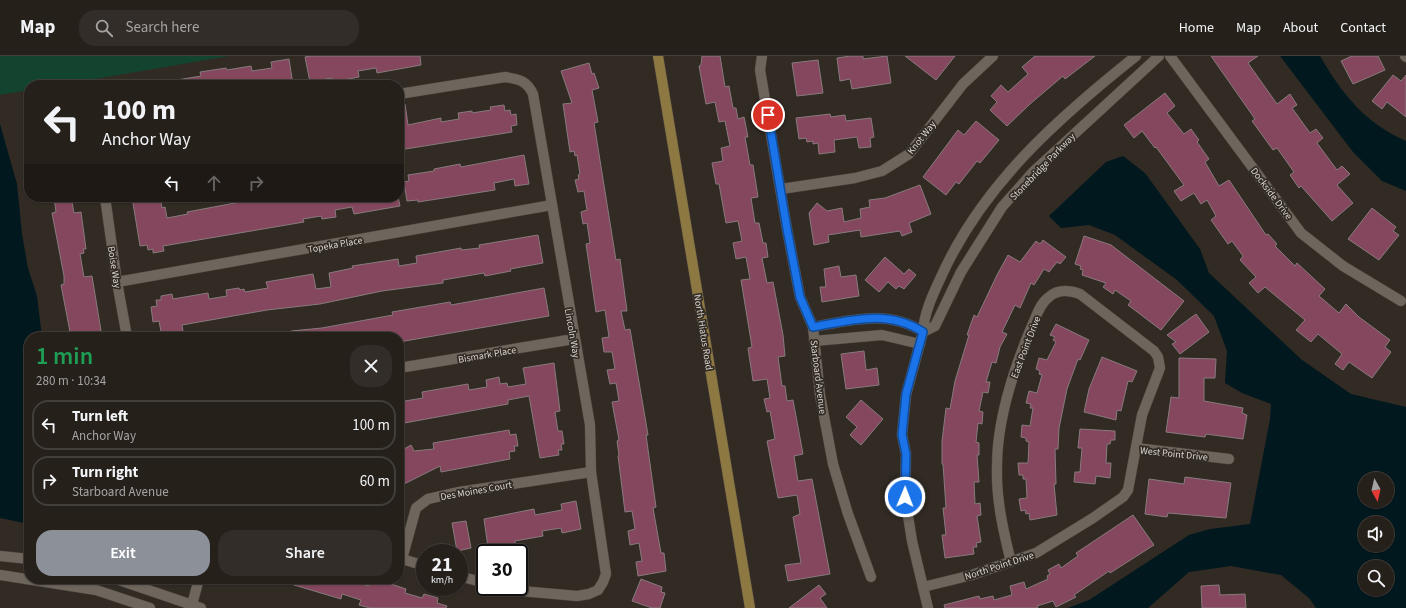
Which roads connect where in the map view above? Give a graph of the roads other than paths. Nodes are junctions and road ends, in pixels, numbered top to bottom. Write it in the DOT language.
graph roads {
  1 [pos="658,56"];
  2 [pos="762,56"];
  3 [pos="993,56"];
  4 [pos="1136,56"];
  5 [pos="1159,56"];
  6 [pos="1170,56"];
  7 [pos="404,93"];
  8 [pos="781,189"];
  9 [pos="106,202"];
  10 [pos="552,205"];
  11 [pos="117,282"];
  12 [pos="1402,301"];
  13 [pos="813,327"];
  14 [pos="126,332"];
  15 [pos="923,332"];
  16 [pos="574,339"];
  17 [pos="814,340"];
  18 [pos="920,344"];
  19 [pos="404,367"];
  20 [pos="1136,448"];
  21 [pos="1229,459"];
  22 [pos="591,472"];
  23 [pos="1128,490"];
  24 [pos="404,549"];
  25 [pos="0,556"];
  26 [pos="24,558"];
  27 [pos="404,560"];
  28 [pos="1010,562"];
  29 [pos="416,563"];
  30 [pos="0,575"];
  31 [pos="871,577"];
  32 [pos="24,579"];
  33 [pos="58,584"];
  34 [pos="130,584"];
  35 [pos="198,584"];
  36 [pos="923,587"];
  37 [pos="528,592"];
  38 [pos="195,607"];
  39 [pos="150,608"];
  40 [pos="750,608"];
  41 [pos="928,608"];
  1 -- 40 [label="street, North Hiatus Road"];
  2 -- 8 [label="street, Starboard Avenue"];
  3 -- 8 [label="street, Knot Way"];
  4 -- 15 [label="street, Stonebridge Parkway"];
  5 -- 15 [label="street, Stonebridge Parkway"];
  6 -- 12 [label="street, Dockside Drive"];
  7 -- 10 [label="street, Lincoln Way"];
  8 -- 13 [label="street, Starboard Avenue"];
  9 -- 11 [label="street, Boise Way"];
  10 -- 11 [label="street, Topeka Place"];
  10 -- 16 [label="street, Lincoln Way"];
  11 -- 14 [label="street, Boise Way"];
  13 -- 15 [label="street"];
  13 -- 17 [label="street, Starboard Avenue"];
  15 -- 18 [label="street, Stonebridge Parkway"];
  16 -- 19 [label="street, Bismark Place"];
  16 -- 22 [label="street, Lincoln Way"];
  17 -- 18 [label="street"];
  17 -- 31 [label="street, Starboard Avenue"];
  18 -- 36 [label="street, Stonebridge Parkway"];
  20 -- 21 [label="street, West Point Drive"];
  20 -- 23 [label="street, West Point Drive"];
  20 -- 28 [label="street, East Point Drive"];
  22 -- 24 [label="street, Des Moines Court"];
  22 -- 37 [label="street, Lincoln Way"];
  23 -- 28 [label="street, North Point Drive"];
  25 -- 26 [label="street"];
  27 -- 29 [label="street"];
  28 -- 36 [label="street, North Point Drive"];
  30 -- 32 [label="street"];
  33 -- 39 [label="street"];
  34 -- 38 [label="street"];
  35 -- 38 [label="street"];
  36 -- 41 [label="street, Stonebridge Parkway"];
}
